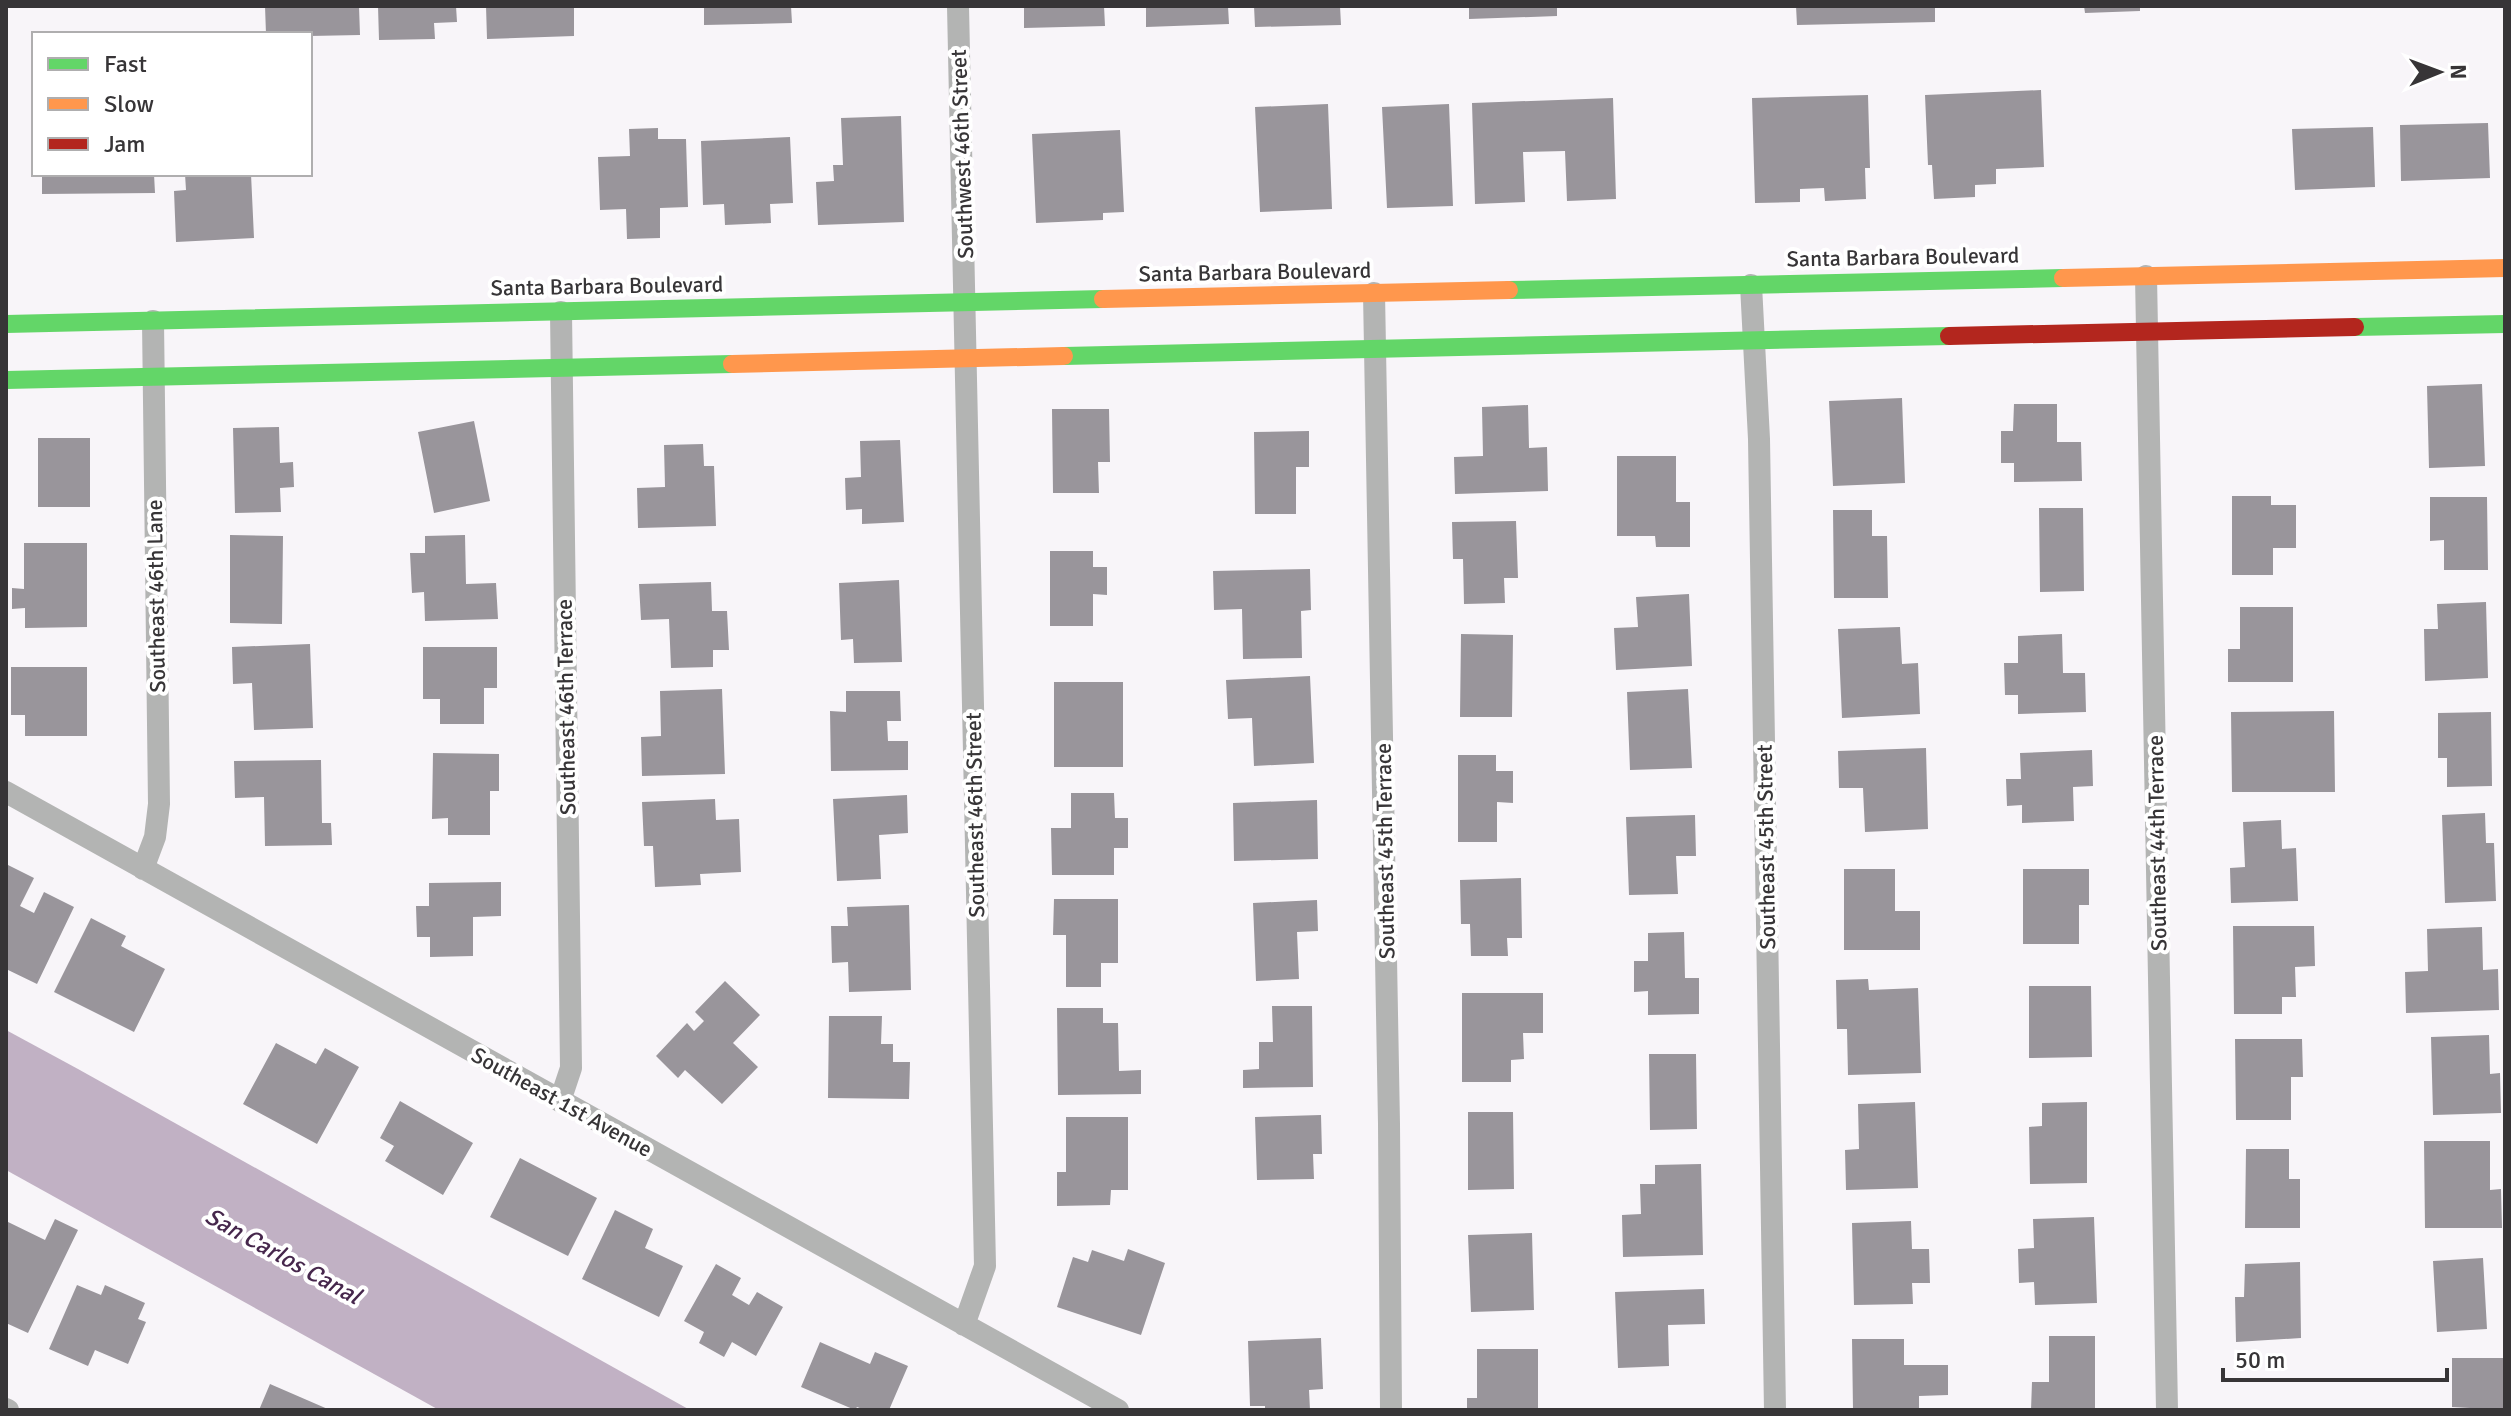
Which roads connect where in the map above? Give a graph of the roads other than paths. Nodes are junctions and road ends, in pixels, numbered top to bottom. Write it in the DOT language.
graph roads {
  1 [pos="958,6"];
  2 [pos="2505,268"];
  3 [pos="2146,276"];
  4 [pos="1751,285"];
  5 [pos="1374,293"];
  6 [pos="966,302"];
  7 [pos="561,312"];
  8 [pos="153,321"];
  9 [pos="6,324"];
  10 [pos="2505,324"];
  11 [pos="2147,332"];
  12 [pos="1754,340"];
  13 [pos="1374,350"];
  14 [pos="967,359"];
  15 [pos="560,368"];
  16 [pos="153,377"];
  17 [pos="6,380"];
  18 [pos="6,792"];
  19 [pos="143,869"];
  20 [pos="560,1101"];
  21 [pos="964,1325"];
  22 [pos="1118,1410"];
  23 [pos="1391,1410"];
  24 [pos="1775,1410"];
  25 [pos="2167,1410"];
  1 -- 6 [label="street, Southwest 46th Street"];
  2 -- 3 [label="main road, Santa Barbara Boulevard"];
  3 -- 4 [label="main road, Santa Barbara Boulevard"];
  3 -- 11 [label="street, Southeast 44th Terrace"];
  4 -- 5 [label="main road, Santa Barbara Boulevard"];
  4 -- 12 [label="street, Southeast 45th Street"];
  5 -- 6 [label="main road, Santa Barbara Boulevard"];
  5 -- 13 [label="street, Southeast 45th Terrace"];
  6 -- 7 [label="main road, Santa Barbara Boulevard"];
  6 -- 14 [label="street, Southeast 46th Street"];
  7 -- 8 [label="main road, Santa Barbara Boulevard"];
  7 -- 15 [label="street, Southeast 46th Terrace"];
  8 -- 9 [label="main road, Santa Barbara Boulevard"];
  8 -- 16 [label="street, Southeast 46th Lane"];
  10 -- 11 [label="main road"];
  11 -- 12 [label="main road"];
  11 -- 25 [label="street, Southeast 44th Terrace"];
  12 -- 13 [label="main road"];
  12 -- 24 [label="street, Southeast 45th Street"];
  13 -- 14 [label="main road"];
  13 -- 23 [label="street, Southeast 45th Terrace"];
  14 -- 15 [label="main road"];
  14 -- 21 [label="street, Southeast 46th Street"];
  15 -- 16 [label="main road"];
  15 -- 20 [label="street, Southeast 46th Terrace"];
  16 -- 17 [label="main road"];
  16 -- 19 [label="street, Southeast 46th Lane"];
  18 -- 19 [label="street, Southeast 1st Avenue"];
  19 -- 20 [label="street, Southeast 1st Avenue"];
  20 -- 21 [label="street, Southeast 1st Avenue"];
  21 -- 22 [label="street, Southeast 1st Avenue"];
}
